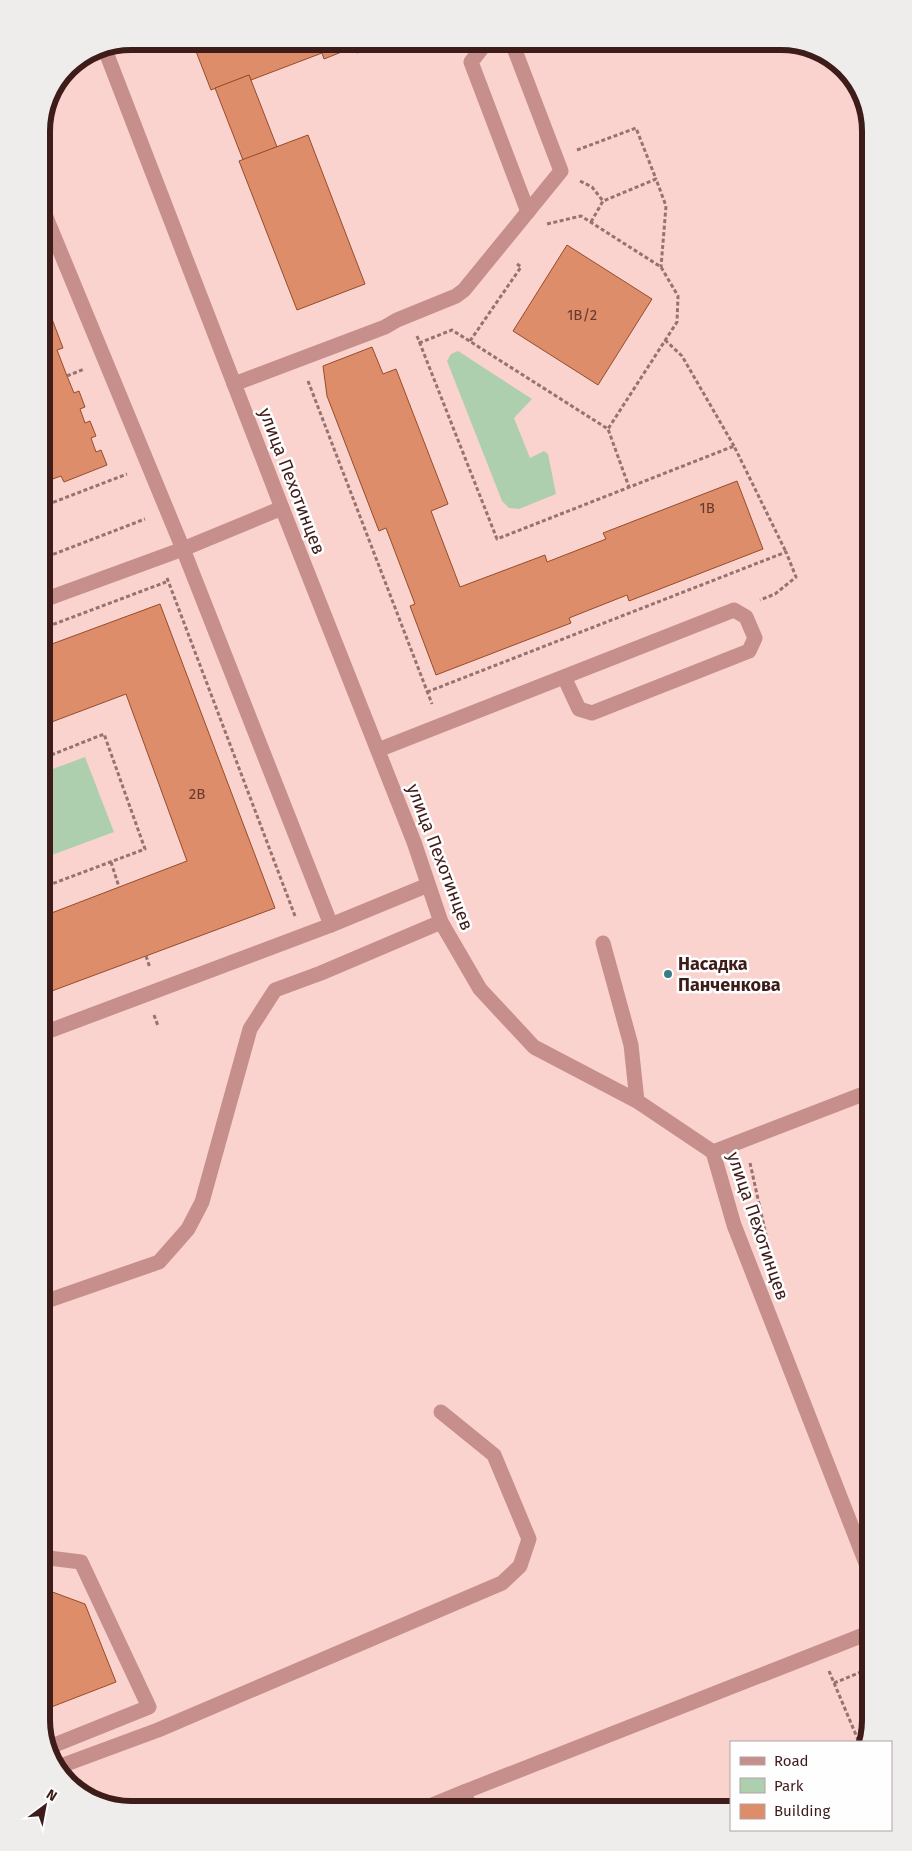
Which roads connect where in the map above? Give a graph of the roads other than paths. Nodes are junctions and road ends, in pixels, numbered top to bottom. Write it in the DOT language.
graph roads {
  1 [pos="480,50"];
  2 [pos="515,50"];
  3 [pos="107,54"];
  4 [pos="528,212"];
  5 [pos="50,227"];
  6 [pos="234,384"];
  7 [pos="282,508"];
  8 [pos="183,549"];
  9 [pos="50,599"];
  10 [pos="564,676"];
  11 [pos="378,750"];
  12 [pos="428,885"];
  13 [pos="441,922"];
  14 [pos="331,925"];
  15 [pos="603,944"];
  16 [pos="50,1031"];
  17 [pos="862,1094"];
  18 [pos="637,1101"];
  19 [pos="714,1152"];
  20 [pos="50,1300"];
  21 [pos="441,1412"];
  22 [pos="862,1553"];
  23 [pos="50,1557"];
  24 [pos="862,1635"];
  25 [pos="54,1745"];
  26 [pos="65,1765"];
  27 [pos="464,1792"];
  28 [pos="442,1801"];
  29 [pos="468,1801"];
  1 -- 4 [label="street"];
  2 -- 4 [label="street"];
  3 -- 6 [label="street, улица Пехотинцев"];
  4 -- 6 [label="street"];
  5 -- 8 [label="street"];
  6 -- 7 [label="street, улица Пехотинцев"];
  7 -- 8 [label="street"];
  7 -- 11 [label="street, улица Пехотинцев"];
  8 -- 9 [label="street"];
  8 -- 14 [label="street"];
  10 -- 10 [label="street"];
  10 -- 11 [label="street"];
  11 -- 12 [label="street, улица Пехотинцев"];
  12 -- 13 [label="street, улица Пехотинцев"];
  12 -- 14 [label="street"];
  13 -- 18 [label="street, улица Пехотинцев"];
  13 -- 20 [label="street"];
  14 -- 16 [label="street"];
  15 -- 18 [label="street"];
  17 -- 19 [label="street"];
  18 -- 19 [label="street, улица Пехотинцев"];
  19 -- 22 [label="street, улица Пехотинцев"];
  21 -- 26 [label="street"];
  23 -- 25 [label="street"];
  24 -- 27 [label="street"];
  27 -- 28 [label="street"];
  27 -- 29 [label="street"];
}
